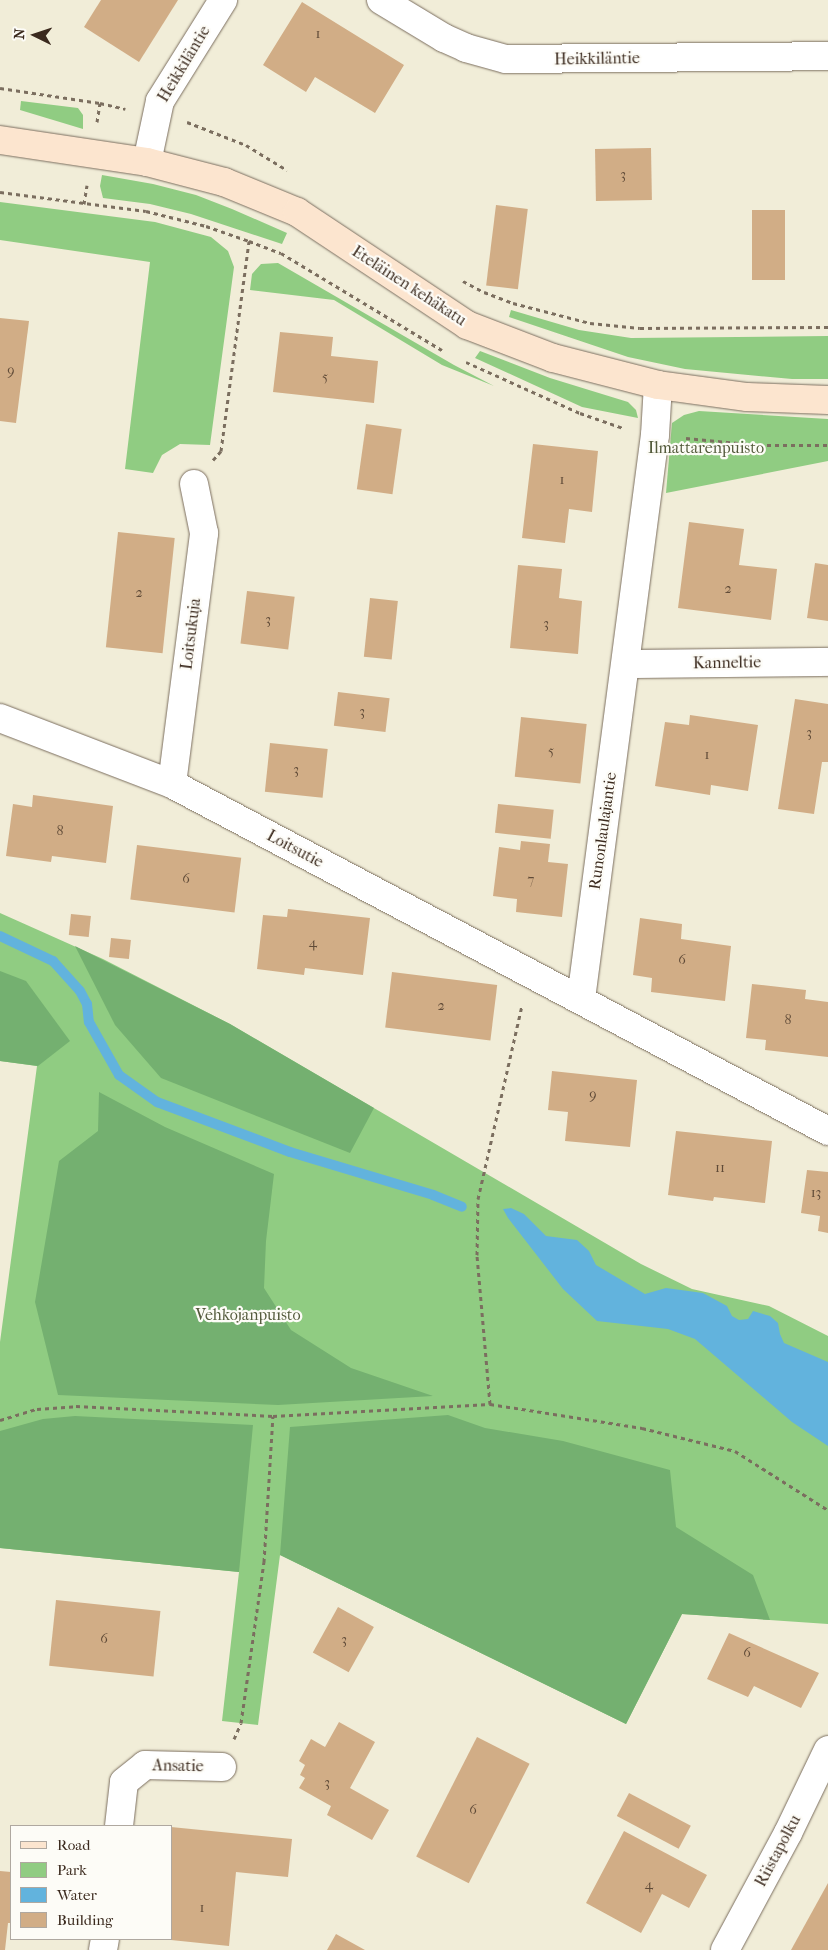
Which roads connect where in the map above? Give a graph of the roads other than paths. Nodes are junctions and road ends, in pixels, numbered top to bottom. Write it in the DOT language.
graph roads {
  1 [pos="223,0"];
  2 [pos="381,0"];
  3 [pos="828,56"];
  4 [pos="0,140"];
  5 [pos="147,162"];
  6 [pos="658,385"];
  7 [pos="828,400"];
  8 [pos="194,484"];
  9 [pos="828,662"];
  10 [pos="626,664"];
  11 [pos="0,718"];
  12 [pos="172,784"];
  13 [pos="580,999"];
  14 [pos="828,1131"];
  15 [pos="828,1750"];
  16 [pos="222,1767"];
  17 [pos="119,1825"];
  18 [pos="725,1950"];
  1 -- 5 [label="street, Heikkiläntie"];
  2 -- 3 [label="street, Heikkiläntie"];
  4 -- 5 [label="street, Eteläinen kehäkatu"];
  5 -- 6 [label="street, Eteläinen kehäkatu"];
  6 -- 7 [label="street, Eteläinen kehäkatu"];
  6 -- 10 [label="street, Runonlaulajantie"];
  8 -- 12 [label="street, Loitsukuja"];
  9 -- 10 [label="street, Kanneltie"];
  10 -- 13 [label="street, Runonlaulajantie"];
  11 -- 12 [label="street, Loitsutie"];
  12 -- 13 [label="street, Loitsutie"];
  13 -- 14 [label="street"];
  15 -- 18 [label="street, Riistapolku"];
  16 -- 17 [label="street, Ansatie"];
}
